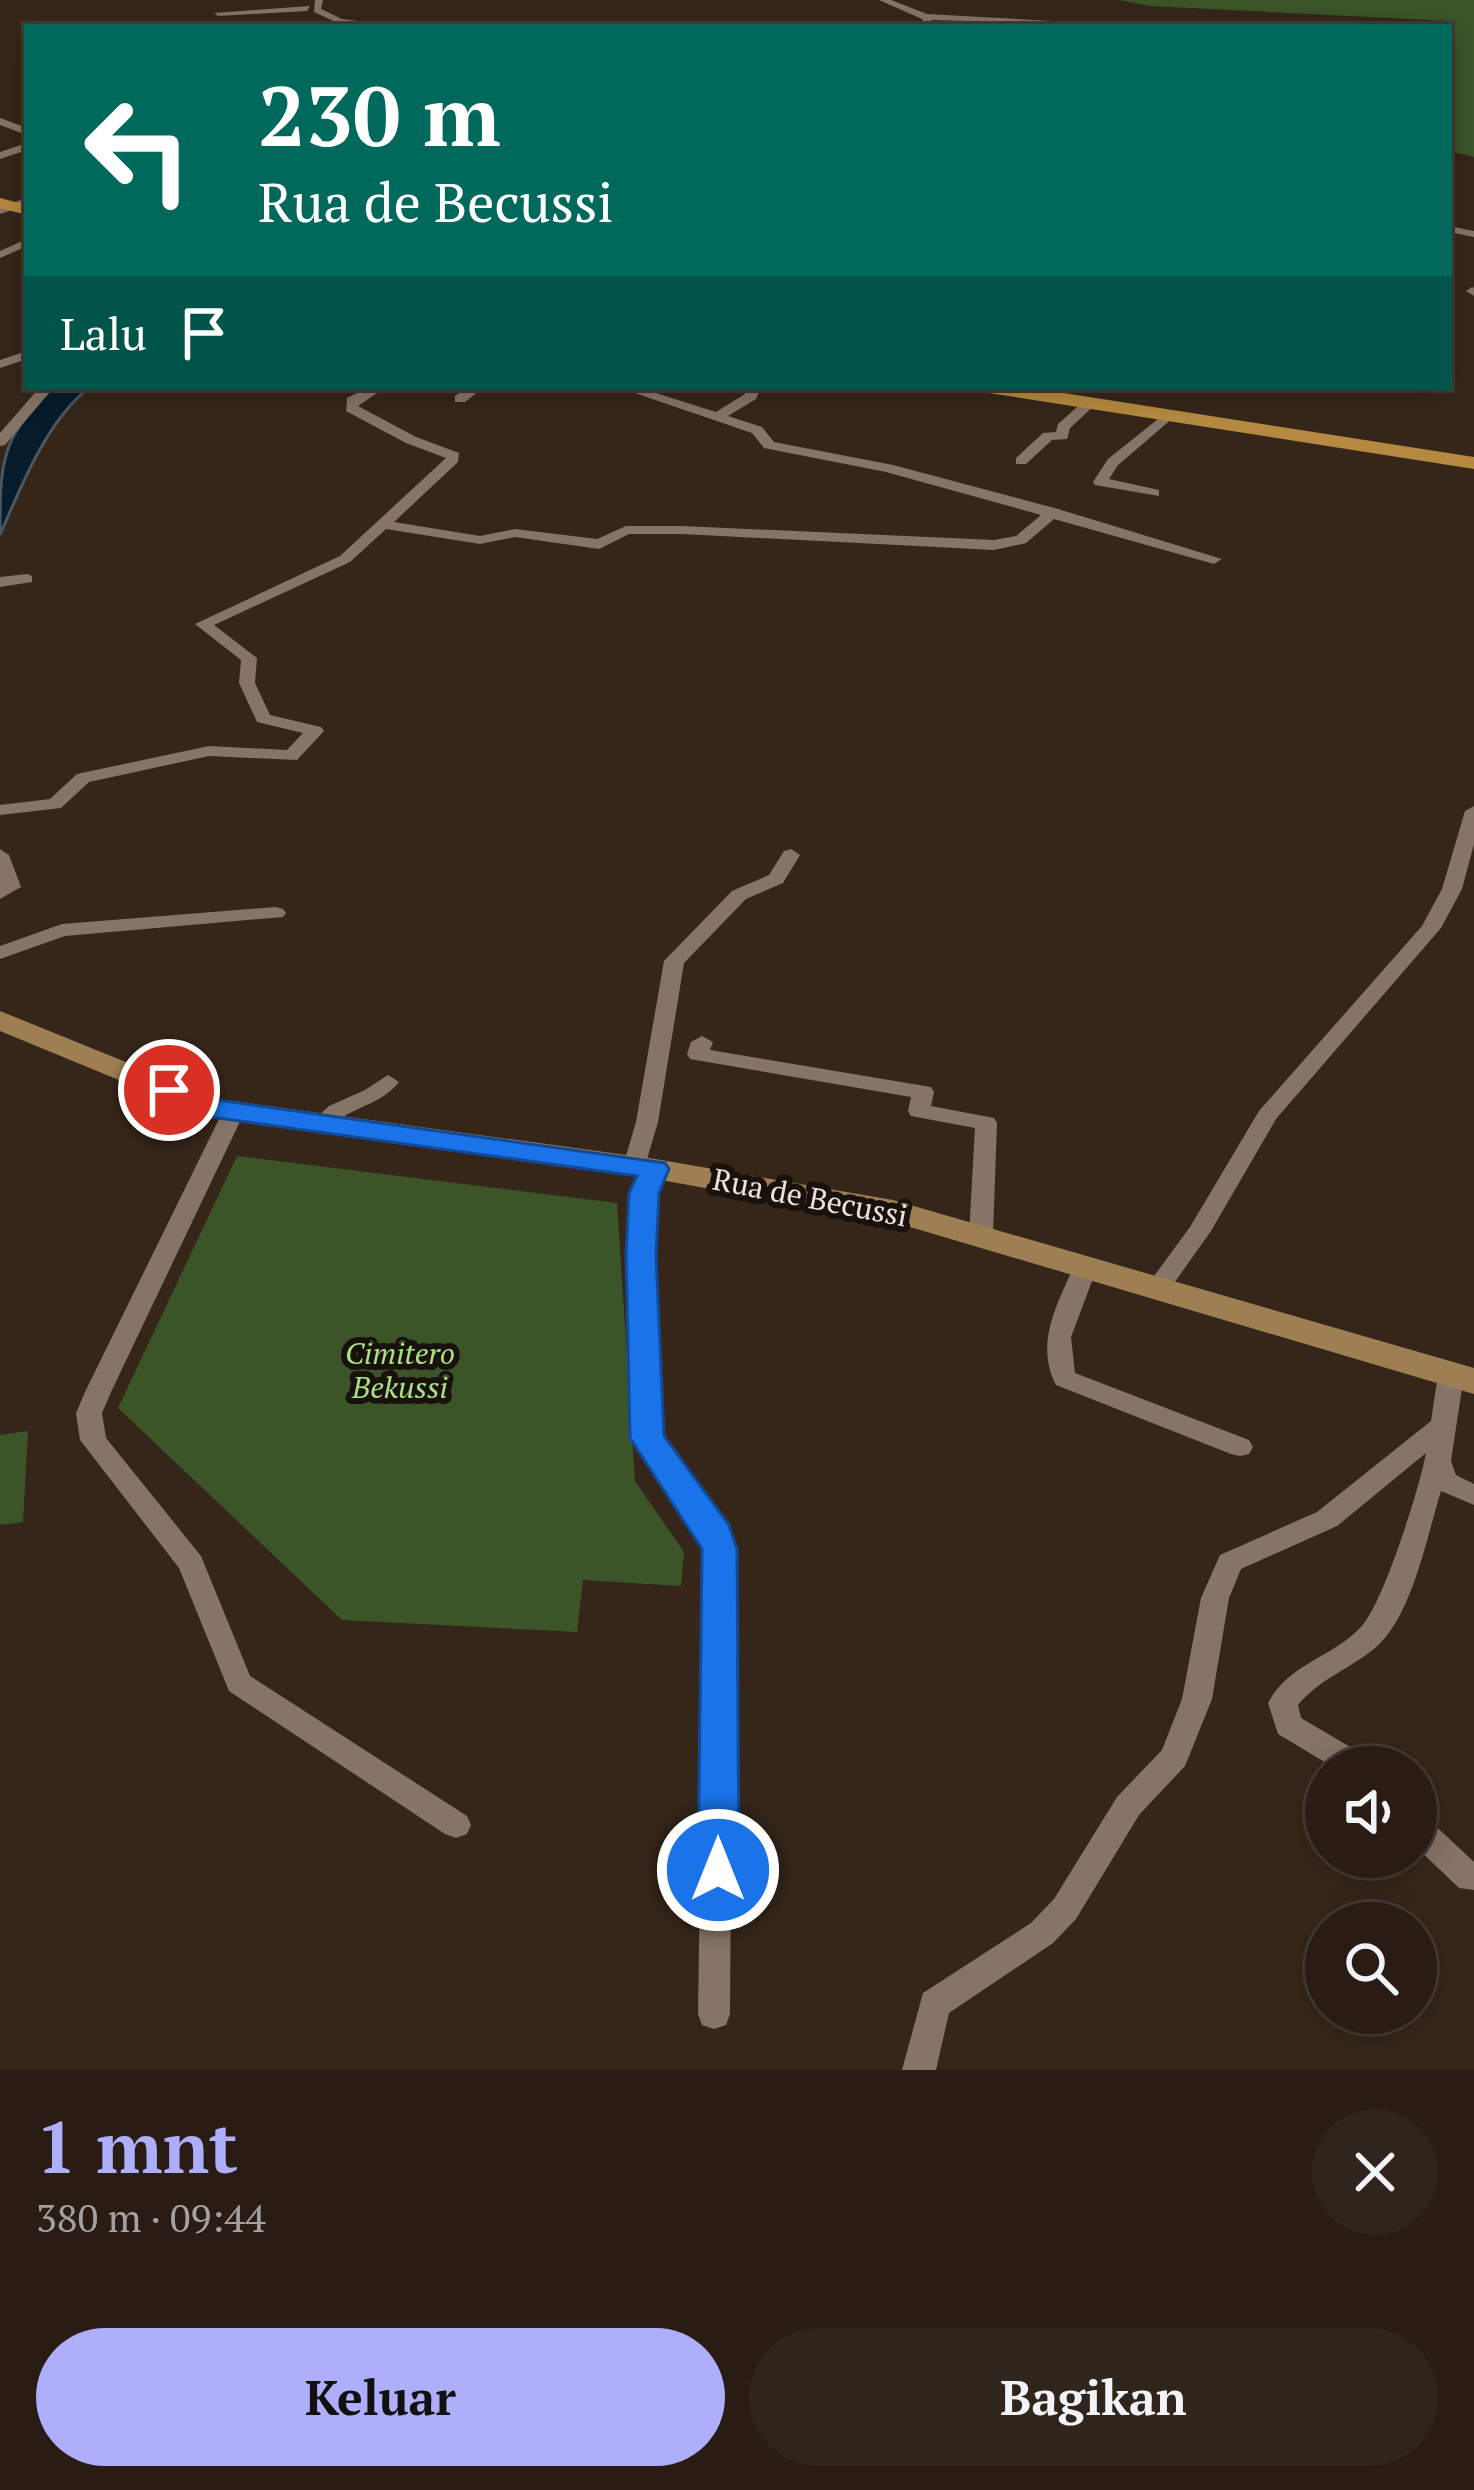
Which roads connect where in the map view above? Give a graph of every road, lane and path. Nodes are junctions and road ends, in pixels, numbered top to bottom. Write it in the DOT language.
graph roads {
  1 [pos="319,0"];
  2 [pos="883,0"];
  3 [pos="234,1"];
  4 [pos="306,4"];
  5 [pos="271,10"];
  6 [pos="218,13"];
  7 [pos="927,22"];
  8 [pos="372,24"];
  9 [pos="1032,24"];
  10 [pos="44,390"];
  11 [pos="373,390"];
  12 [pos="473,390"];
  13 [pos="633,390"];
  14 [pos="753,390"];
  15 [pos="1008,390"];
  16 [pos="460,399"];
  17 [pos="1090,403"];
  18 [pos="1168,415"];
  19 [pos="718,417"];
  20 [pos="0,442"];
  21 [pos="1021,461"];
  22 [pos="1474,463"];
  23 [pos="1154,493"];
  24 [pos="1053,512"];
  25 [pos="380,524"];
  26 [pos="1214,559"];
  27 [pos="27,579"];
  28 [pos="0,582"];
  29 [pos="0,810"];
  30 [pos="1474,811"];
  31 [pos="0,855"];
  32 [pos="791,855"];
  33 [pos="0,893"];
  34 [pos="276,913"];
  35 [pos="0,953"];
  36 [pos="0,1020"];
  37 [pos="702,1042"];
  38 [pos="388,1082"];
  39 [pos="234,1111"];
  40 [pos="322,1123"];
  41 [pos="644,1168"];
  42 [pos="981,1235"];
  43 [pos="1085,1268"];
  44 [pos="1158,1287"];
  45 [pos="1463,1378"];
  46 [pos="1441,1427"];
  47 [pos="1240,1447"];
  48 [pos="1438,1461"];
  49 [pos="1474,1496"];
  50 [pos="1319,1746"];
  51 [pos="456,1825"];
  52 [pos="1437,1847"];
  53 [pos="1470,1878"];
  54 [pos="714,2014"];
  55 [pos="920,2070"];
  1 -- 8 [label="street"];
  2 -- 7 [label="street"];
  3 -- 5 [label="street"];
  4 -- 5 [label="street"];
  5 -- 6 [label="street"];
  7 -- 9 [label="street"];
  10 -- 20 [label="street"];
  11 -- 25 [label="street"];
  12 -- 16 [label="street"];
  13 -- 19 [label="street"];
  14 -- 19 [label="street"];
  15 -- 17 [label="main road"];
  17 -- 18 [label="main road"];
  17 -- 21 [label="street"];
  18 -- 22 [label="main road"];
  18 -- 23 [label="street"];
  19 -- 24 [label="street"];
  24 -- 25 [label="street"];
  24 -- 26 [label="street"];
  25 -- 29 [label="street"];
  27 -- 28 [label="street"];
  30 -- 44 [label="street"];
  31 -- 33 [label="street"];
  32 -- 41 [label="street"];
  34 -- 35 [label="street"];
  36 -- 39 [label="street, Rua de Becussi"];
  37 -- 42 [label="street"];
  38 -- 40 [label="street"];
  39 -- 40 [label="street, Rua de Becussi"];
  39 -- 51 [label="street"];
  40 -- 41 [label="street, Rua de Becussi"];
  41 -- 42 [label="street, Rua de Becussi"];
  41 -- 54 [label="street"];
  42 -- 43 [label="street, Rua de Becussi"];
  43 -- 44 [label="street, Rua de Becussi"];
  43 -- 47 [label="street"];
  44 -- 45 [label="street, Rua de Becussi"];
  45 -- 46 [label="street"];
  46 -- 48 [label="street"];
  46 -- 55 [label="street"];
  48 -- 49 [label="street"];
  48 -- 50 [label="street"];
  52 -- 53 [label="street"];
}
